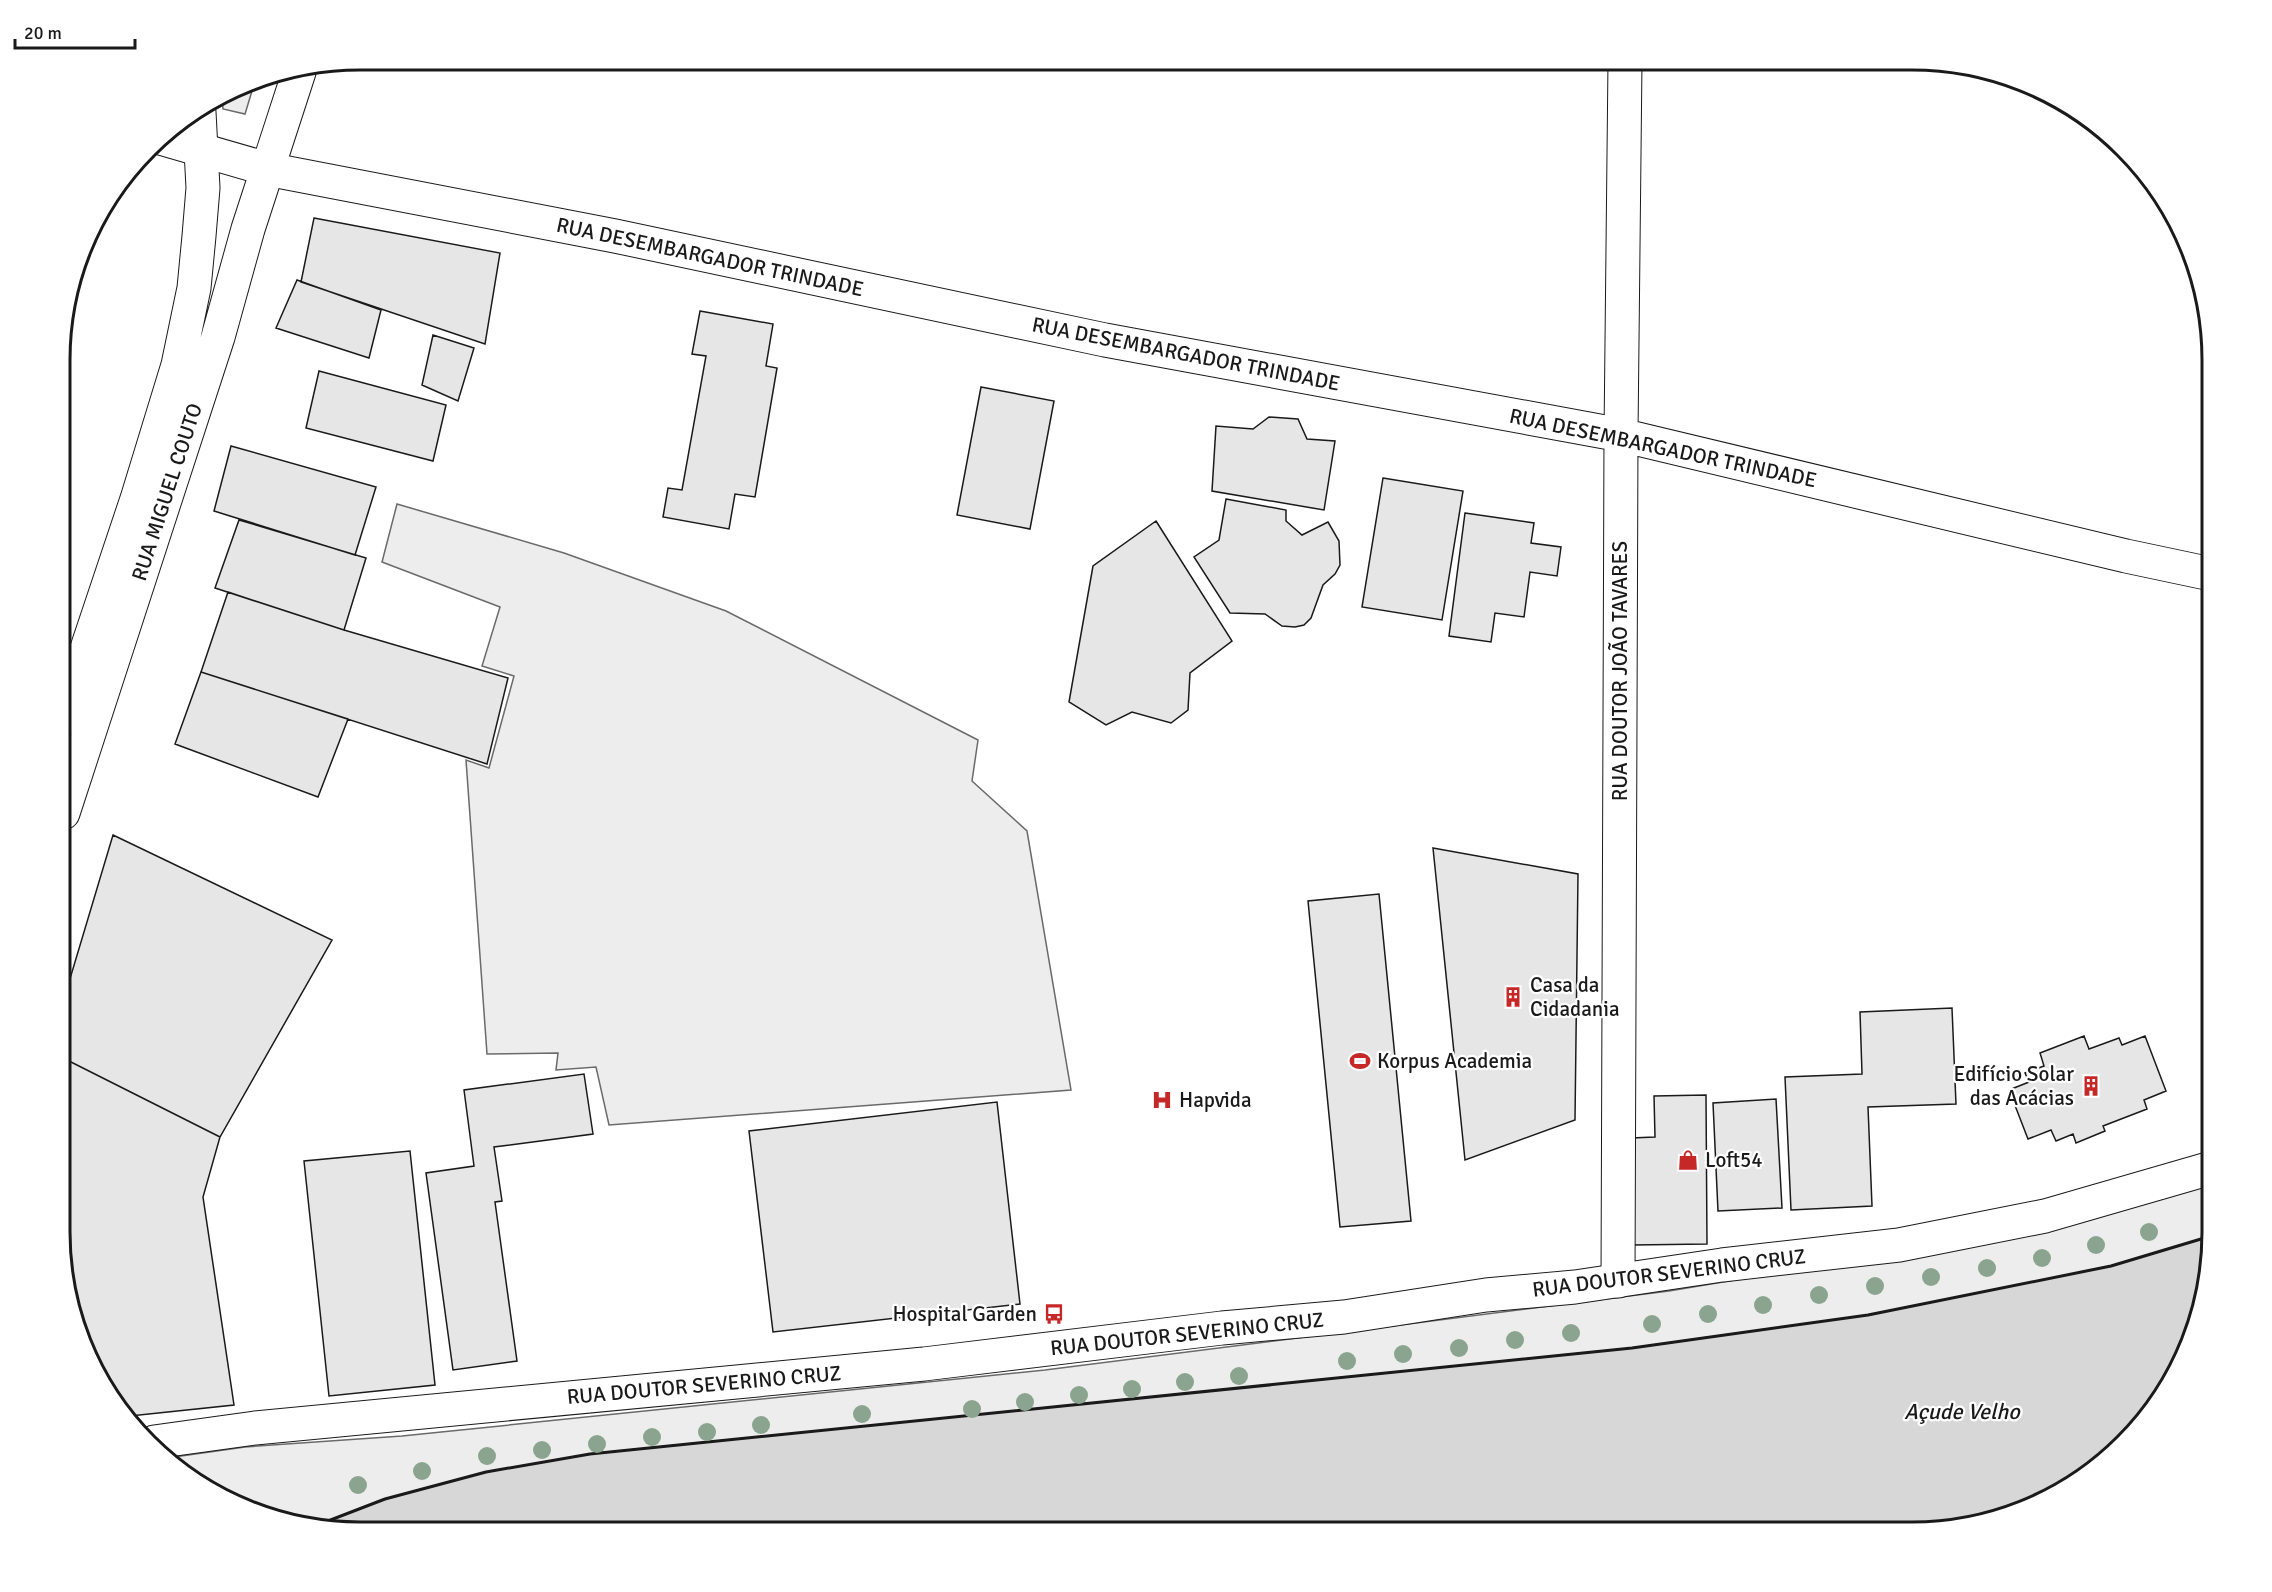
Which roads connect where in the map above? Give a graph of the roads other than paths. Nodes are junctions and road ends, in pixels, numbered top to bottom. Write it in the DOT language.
graph roads {
  1 [pos="1625,70"];
  2 [pos="297,78"];
  3 [pos="199,119"];
  4 [pos="171,141"];
  5 [pos="200,151"];
  6 [pos="267,169"];
  7 [pos="1621,435"];
  8 [pos="2202,572"];
  9 [pos="70,699"];
  10 [pos="70,792"];
  11 [pos="2202,1171"];
  12 [pos="1618,1281"];
  13 [pos="160,1441"];
  1 -- 7 [label="main road, RUA DOUTOR JOÃO TAVARES"];
  2 -- 6 [label="main road, RUA MIGUEL COUTO"];
  3 -- 5 [label="main road, RUA MIGUEL COUTO"];
  4 -- 5 [label="main road, RUA DESEMBARGADOR TRINDADE"];
  5 -- 6 [label="main road, RUA DESEMBARGADOR TRINDADE"];
  5 -- 9 [label="main road, RUA MIGUEL COUTO"];
  6 -- 7 [label="main road, RUA DESEMBARGADOR TRINDADE"];
  6 -- 10 [label="main road, RUA MIGUEL COUTO"];
  7 -- 8 [label="main road, RUA DESEMBARGADOR TRINDADE"];
  7 -- 12 [label="main road, RUA DOUTOR JOÃO TAVARES"];
  11 -- 12 [label="main road, RUA DOUTOR SEVERINO CRUZ"];
  12 -- 13 [label="main road, RUA DOUTOR SEVERINO CRUZ"];
}
